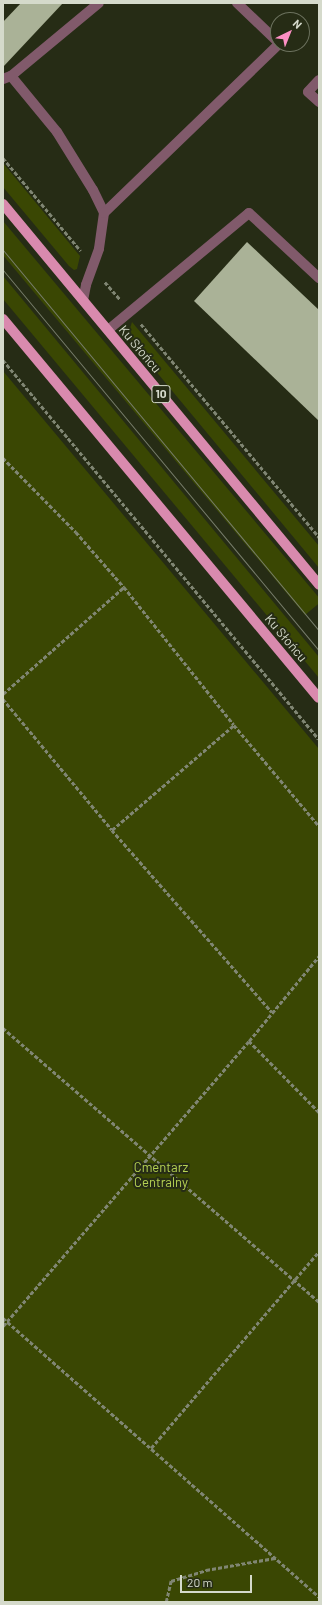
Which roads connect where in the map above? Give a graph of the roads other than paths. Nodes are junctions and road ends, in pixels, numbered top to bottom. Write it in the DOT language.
graph roads {
  1 [pos="99,3"];
  2 [pos="237,3"];
  3 [pos="270,34"];
  4 [pos="270,52"];
  5 [pos="7,77"];
  6 [pos="319,80"];
  7 [pos="319,102"];
  8 [pos="3,204"];
  9 [pos="104,213"];
  10 [pos="319,278"];
  11 [pos="83,300"];
  12 [pos="3,319"];
  13 [pos="108,330"];
  14 [pos="319,585"];
  15 [pos="319,698"];
  1 -- 5 [label="lane"];
  2 -- 3 [label="lane"];
  4 -- 9 [label="lane"];
  5 -- 9 [label="lane"];
  6 -- 7 [label="lane"];
  8 -- 11 [label="main road, Ku Słońcu / 10"];
  9 -- 11 [label="lane"];
  10 -- 13 [label="lane"];
  11 -- 13 [label="main road, Ku Słońcu / 10"];
  12 -- 15 [label="main road, Ku Słońcu"];
  13 -- 14 [label="main road, Ku Słońcu / 10"];
}
